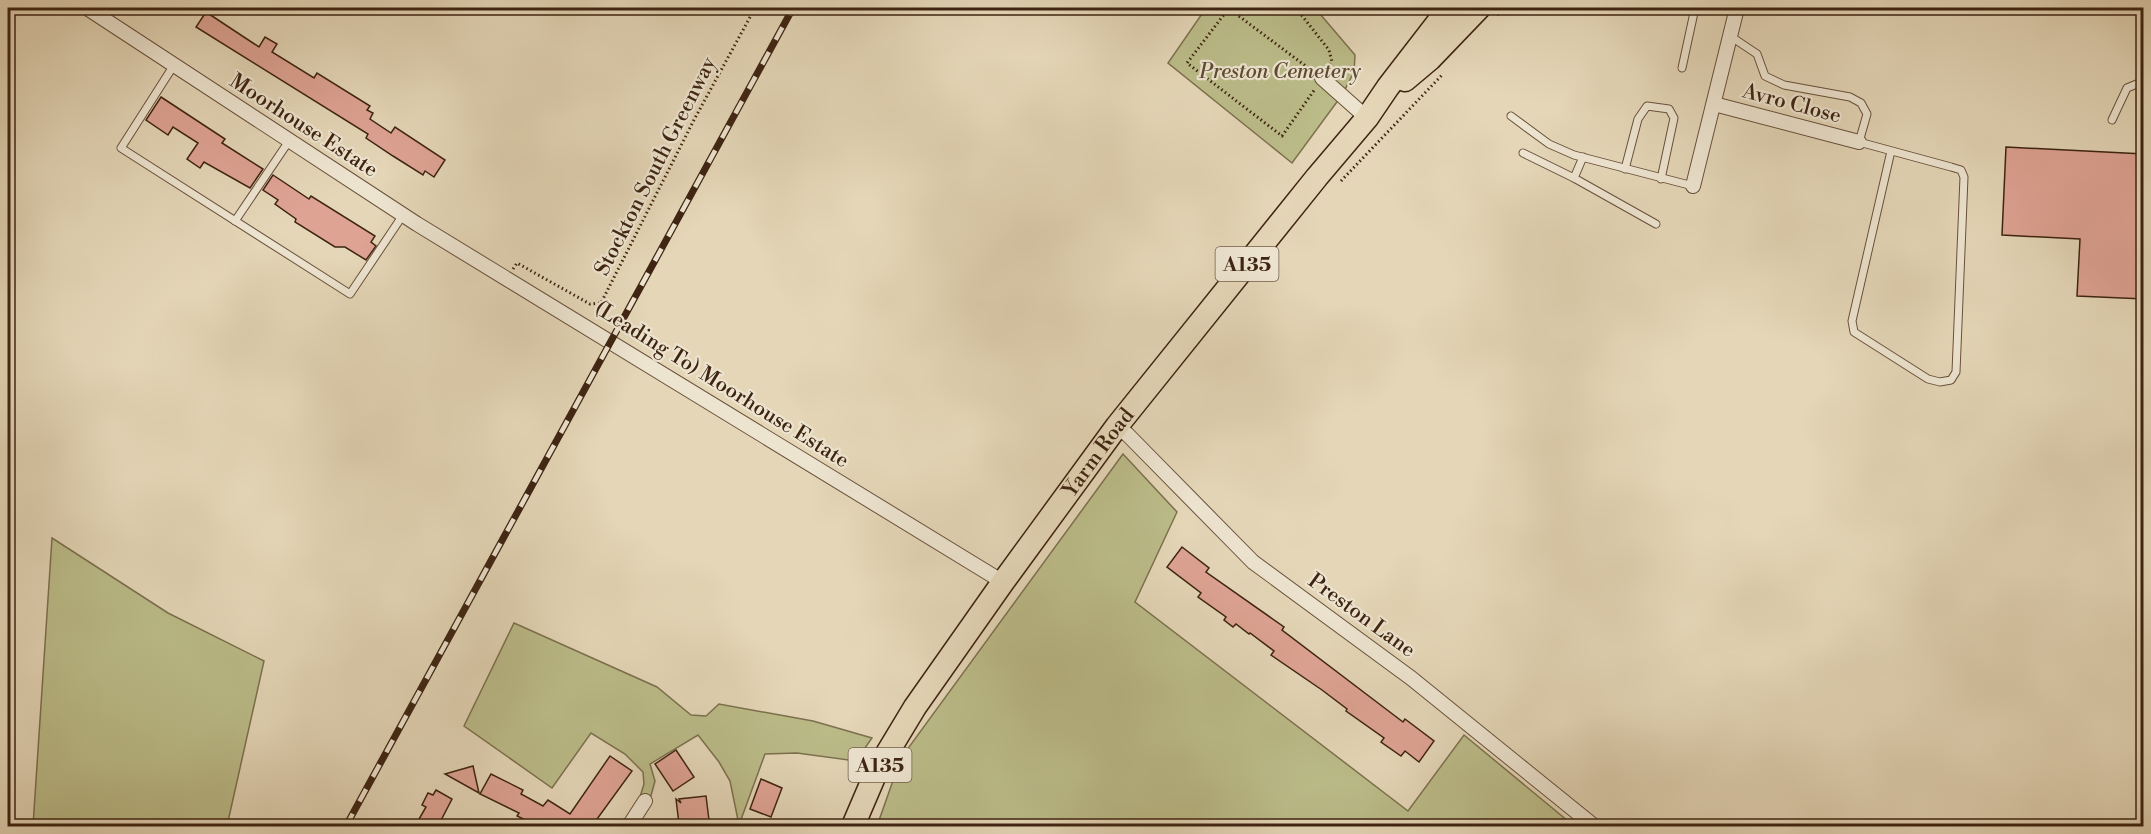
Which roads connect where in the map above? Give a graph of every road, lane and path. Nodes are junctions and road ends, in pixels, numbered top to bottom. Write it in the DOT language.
graph roads {
  1 [pos="87,8"];
  2 [pos="755,8"];
  3 [pos="1228,8"];
  4 [pos="1296,8"];
  5 [pos="1449,8"];
  6 [pos="1504,8"];
  7 [pos="1695,8"];
  8 [pos="1737,8"];
  9 [pos="1485,15"];
  10 [pos="1730,36"];
  11 [pos="171,63"];
  12 [pos="1682,68"];
  13 [pos="1445,72"];
  14 [pos="1322,78"];
  15 [pos="2144,81"];
  16 [pos="1714,104"];
  17 [pos="1373,110"];
  18 [pos="1511,116"];
  19 [pos="2112,120"];
  20 [pos="288,141"];
  21 [pos="1859,142"];
  22 [pos="1891,151"];
  23 [pos="1523,153"];
  24 [pos="1583,157"];
  25 [pos="1625,169"];
  26 [pos="1574,178"];
  27 [pos="1661,178"];
  28 [pos="1337,184"];
  29 [pos="1693,186"];
  30 [pos="403,216"];
  31 [pos="235,221"];
  32 [pos="417,224"];
  33 [pos="1656,224"];
  34 [pos="507,278"];
  35 [pos="1117,426"];
  36 [pos="1003,582"];
  37 [pos="645,801"];
  38 [pos="634,825"];
  39 [pos="853,826"];
  40 [pos="1594,826"];
  1 -- 11 [label="street, Moorhouse Estate"];
  2 -- 34 [label="path, Stockton South Greenway"];
  3 -- 14 [label="path"];
  3 -- 14 [label="path"];
  4 -- 14 [label="path"];
  5 -- 17 [label="main road, A135"];
  6 -- 9 [label="path"];
  7 -- 12 [label="lane"];
  8 -- 10 [label="street, Avro Close"];
  9 -- 17 [label="main road, A135"];
  10 -- 16 [label="street, Avro Close"];
  10 -- 21 [label="lane"];
  11 -- 20 [label="street, Moorhouse Estate"];
  11 -- 31 [label="lane"];
  13 -- 28 [label="path"];
  14 -- 17 [label="street"];
  15 -- 19 [label="lane"];
  16 -- 21 [label="street, Avro Close"];
  16 -- 29 [label="street, Avro Close"];
  17 -- 35 [label="main road, Yarm Road / A135"];
  18 -- 24 [label="lane"];
  20 -- 30 [label="street, Moorhouse Estate"];
  20 -- 31 [label="lane"];
  21 -- 22 [label="lane"];
  22 -- 22 [label="lane"];
  23 -- 26 [label="lane"];
  24 -- 25 [label="lane"];
  24 -- 26 [label="lane"];
  25 -- 27 [label="lane"];
  25 -- 27 [label="lane"];
  26 -- 33 [label="lane"];
  27 -- 29 [label="lane"];
  30 -- 31 [label="lane"];
  30 -- 32 [label="street, Moorhouse Estate"];
  32 -- 34 [label="street, (Leading To) Moorhouse Estate"];
  34 -- 36 [label="street, (Leading To) Moorhouse Estate"];
  35 -- 36 [label="main road, Yarm Road / A135"];
  35 -- 40 [label="street, Preston Lane"];
  36 -- 39 [label="main road, Yarm Road / A135"];
  37 -- 38 [label="street"];
}
